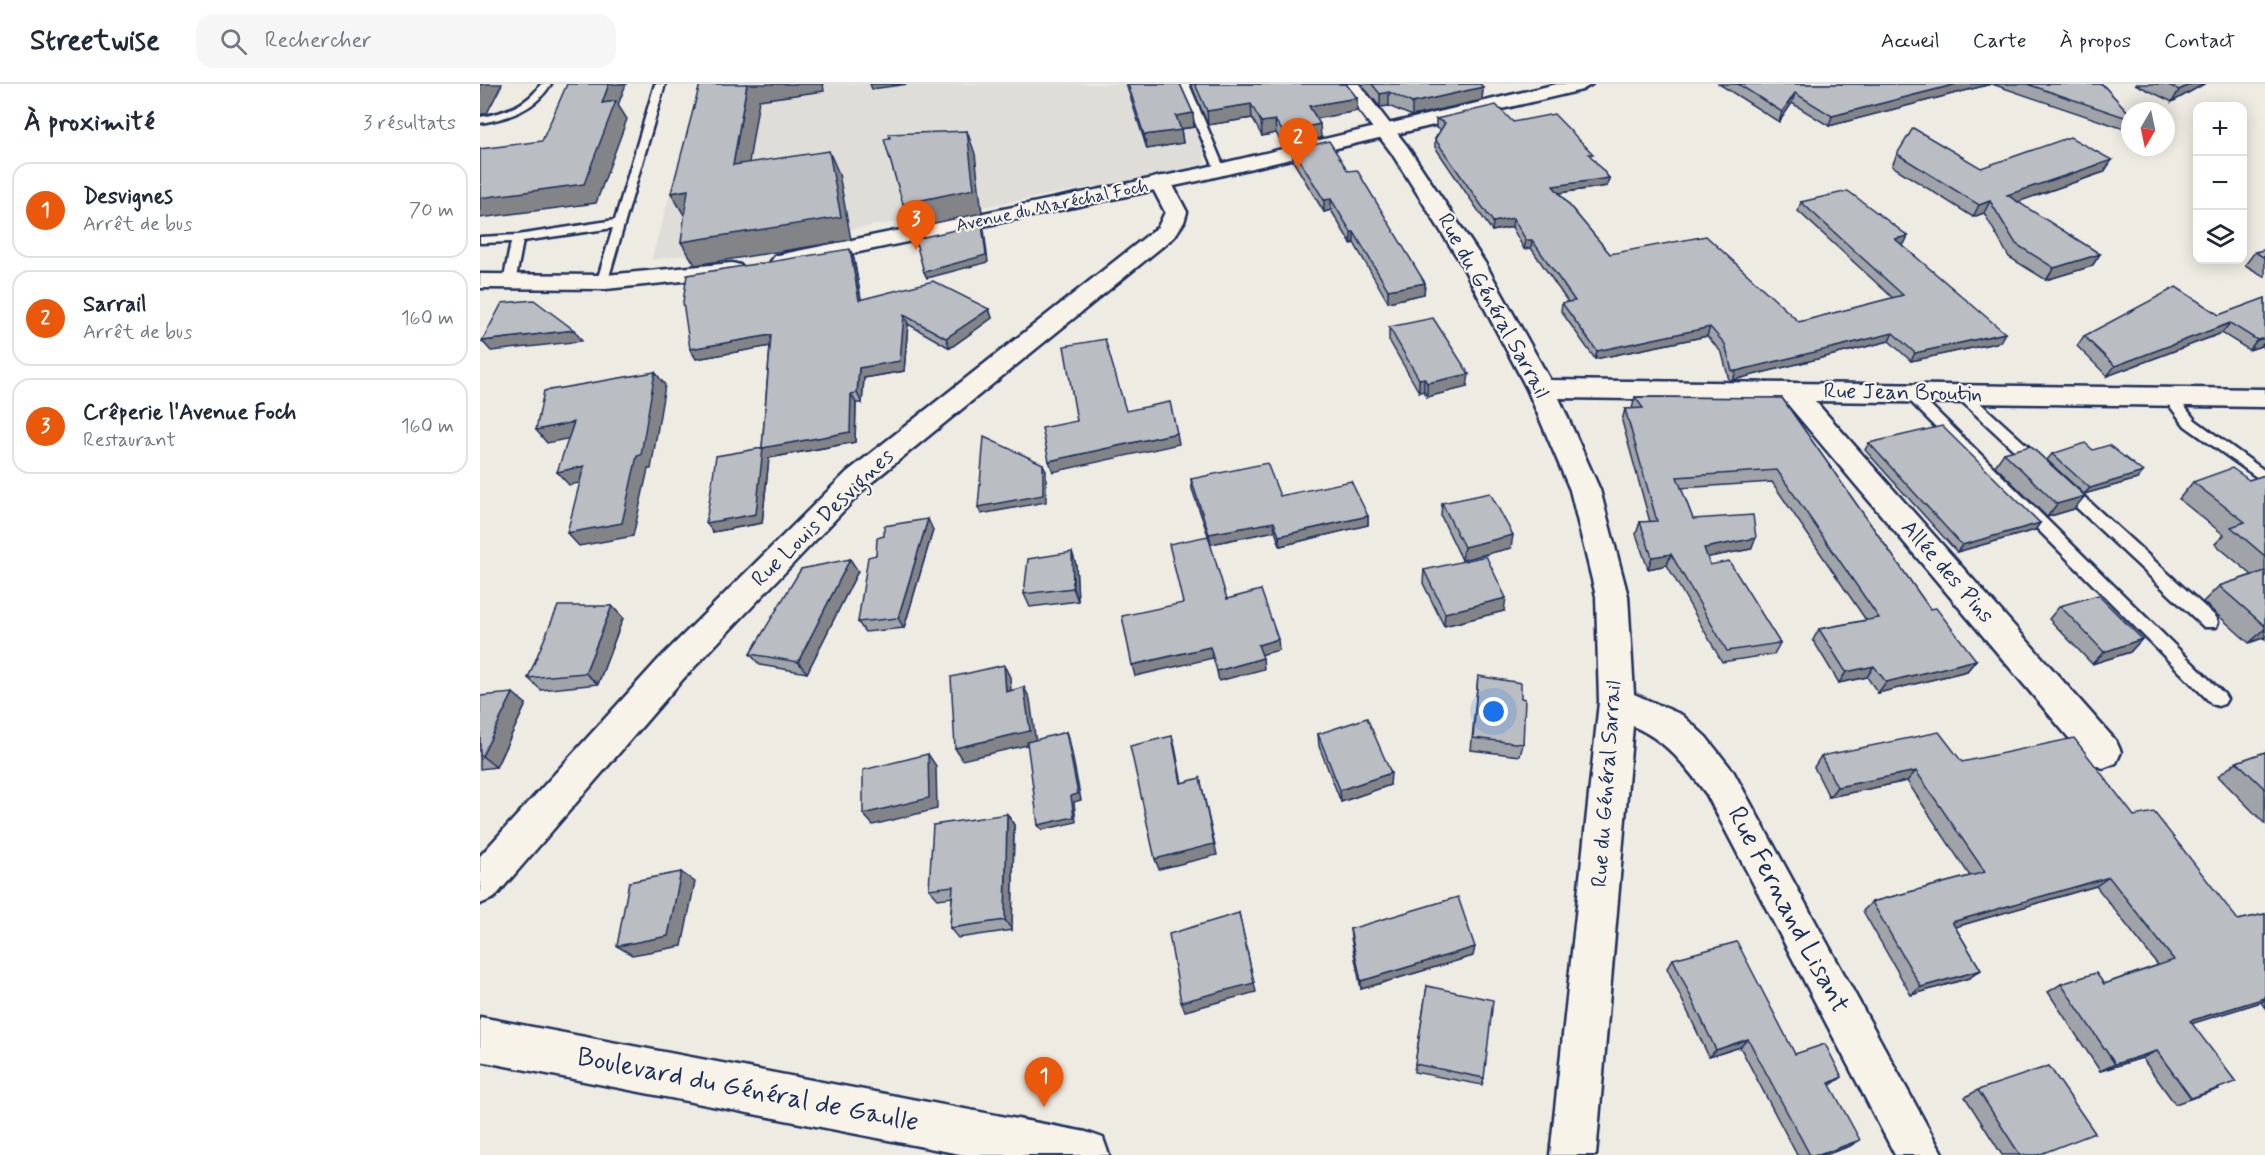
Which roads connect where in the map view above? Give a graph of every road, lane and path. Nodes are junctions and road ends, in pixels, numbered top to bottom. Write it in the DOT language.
graph roads {
  1 [pos="546,84"];
  2 [pos="660,84"];
  3 [pos="1184,84"];
  4 [pos="1349,84"];
  5 [pos="1582,84"];
  6 [pos="1557,87"];
  7 [pos="480,120"];
  8 [pos="1387,132"];
  9 [pos="1220,170"];
  10 [pos="1161,183"];
  11 [pos="620,223"];
  12 [pos="518,238"];
  13 [pos="480,240"];
  14 [pos="480,281"];
  15 [pos="509,283"];
  16 [pos="602,284"];
  17 [pos="1541,389"];
  18 [pos="1792,392"];
  19 [pos="1910,393"];
  20 [pos="1962,394"];
  21 [pos="2170,397"];
  22 [pos="2265,398"];
  23 [pos="2265,478"];
  24 [pos="2210,622"];
  25 [pos="2218,699"];
  26 [pos="1617,702"];
  27 [pos="2103,752"];
  28 [pos="480,885"];
  29 [pos="480,1039"];
  30 [pos="1086,1155"];
  31 [pos="1573,1155"];
  32 [pos="1920,1155"];
  1 -- 7 [label="lane"];
  2 -- 11 [label="lane"];
  3 -- 9 [label="lane"];
  4 -- 8 [label="street, Rue du Général Sarrail"];
  5 -- 6 [label="street, Avenue du Maréchal Foch"];
  6 -- 8 [label="street, Avenue du Maréchal Foch"];
  8 -- 9 [label="street, Avenue du Maréchal Foch"];
  8 -- 17 [label="street, Rue du Général Sarrail"];
  9 -- 10 [label="street, Avenue du Maréchal Foch"];
  10 -- 16 [label="street, Avenue du Maréchal Foch"];
  10 -- 28 [label="street, Rue Louis Desvignes"];
  11 -- 12 [label="lane"];
  11 -- 16 [label="lane"];
  12 -- 13 [label="lane"];
  12 -- 15 [label="lane"];
  14 -- 15 [label="street, Avenue du Maréchal Foch"];
  15 -- 16 [label="street, Avenue du Maréchal Foch"];
  17 -- 18 [label="street, Rue Jean Broutin"];
  17 -- 26 [label="street, Rue du Général Sarrail"];
  18 -- 19 [label="street, Rue Jean Broutin"];
  18 -- 27 [label="street, Allée des Pins"];
  19 -- 20 [label="street, Rue Jean Broutin"];
  19 -- 25 [label="lane"];
  20 -- 21 [label="street, Rue Jean Broutin"];
  20 -- 24 [label="lane"];
  21 -- 22 [label="street, Rue Jean Broutin"];
  21 -- 23 [label="lane"];
  26 -- 31 [label="street, Rue du Général Sarrail"];
  26 -- 32 [label="street, Rue Fernand Lisant"];
  29 -- 30 [label="street, Boulevard du Général de Gaulle"];
}
